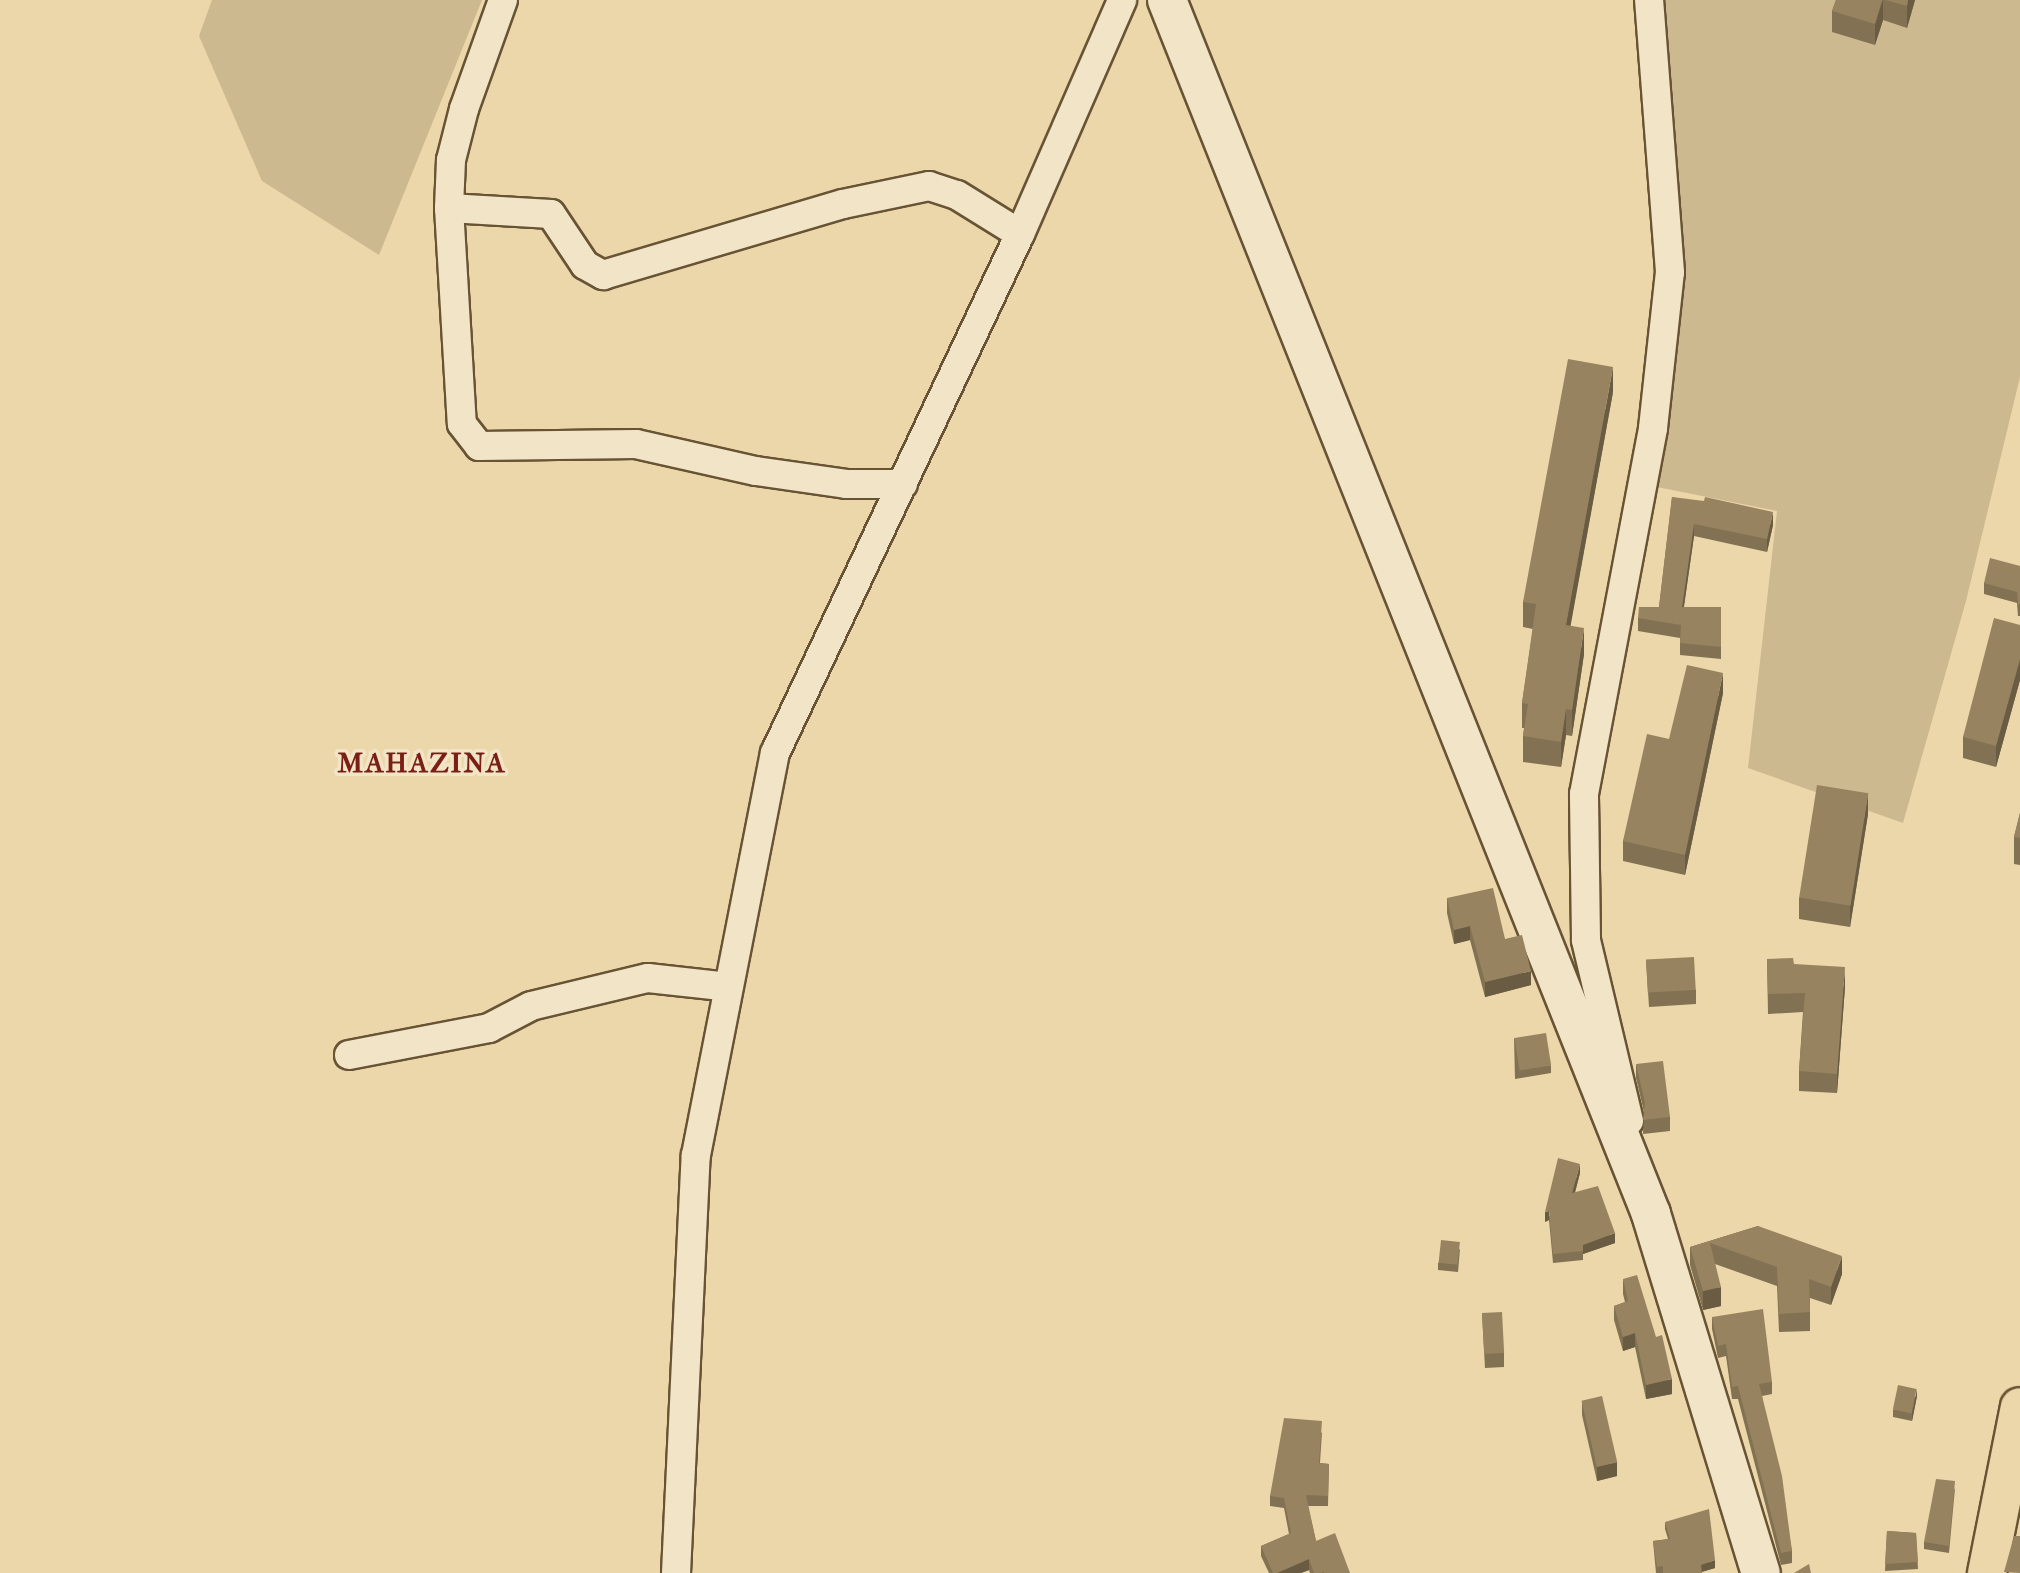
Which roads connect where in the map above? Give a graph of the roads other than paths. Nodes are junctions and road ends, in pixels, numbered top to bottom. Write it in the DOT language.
graph roads {
  1 [pos="503,0"];
  2 [pos="1122,0"];
  3 [pos="1167,0"];
  4 [pos="1649,0"];
  5 [pos="449,208"];
  6 [pos="1020,234"];
  7 [pos="903,485"];
  8 [pos="729,987"];
  9 [pos="349,1055"];
  10 [pos="1651,1214"];
  11 [pos="2020,1407"];
  12 [pos="676,1573"];
  13 [pos="1761,1573"];
  14 [pos="1987,1573"];
  1 -- 5 [label="street"];
  2 -- 6 [label="street"];
  3 -- 10 [label="main road"];
  4 -- 10 [label="street"];
  5 -- 6 [label="street"];
  5 -- 7 [label="street"];
  6 -- 7 [label="street"];
  7 -- 8 [label="street"];
  8 -- 9 [label="street"];
  8 -- 12 [label="street"];
  10 -- 13 [label="main road"];
  11 -- 14 [label="main road"];
}
